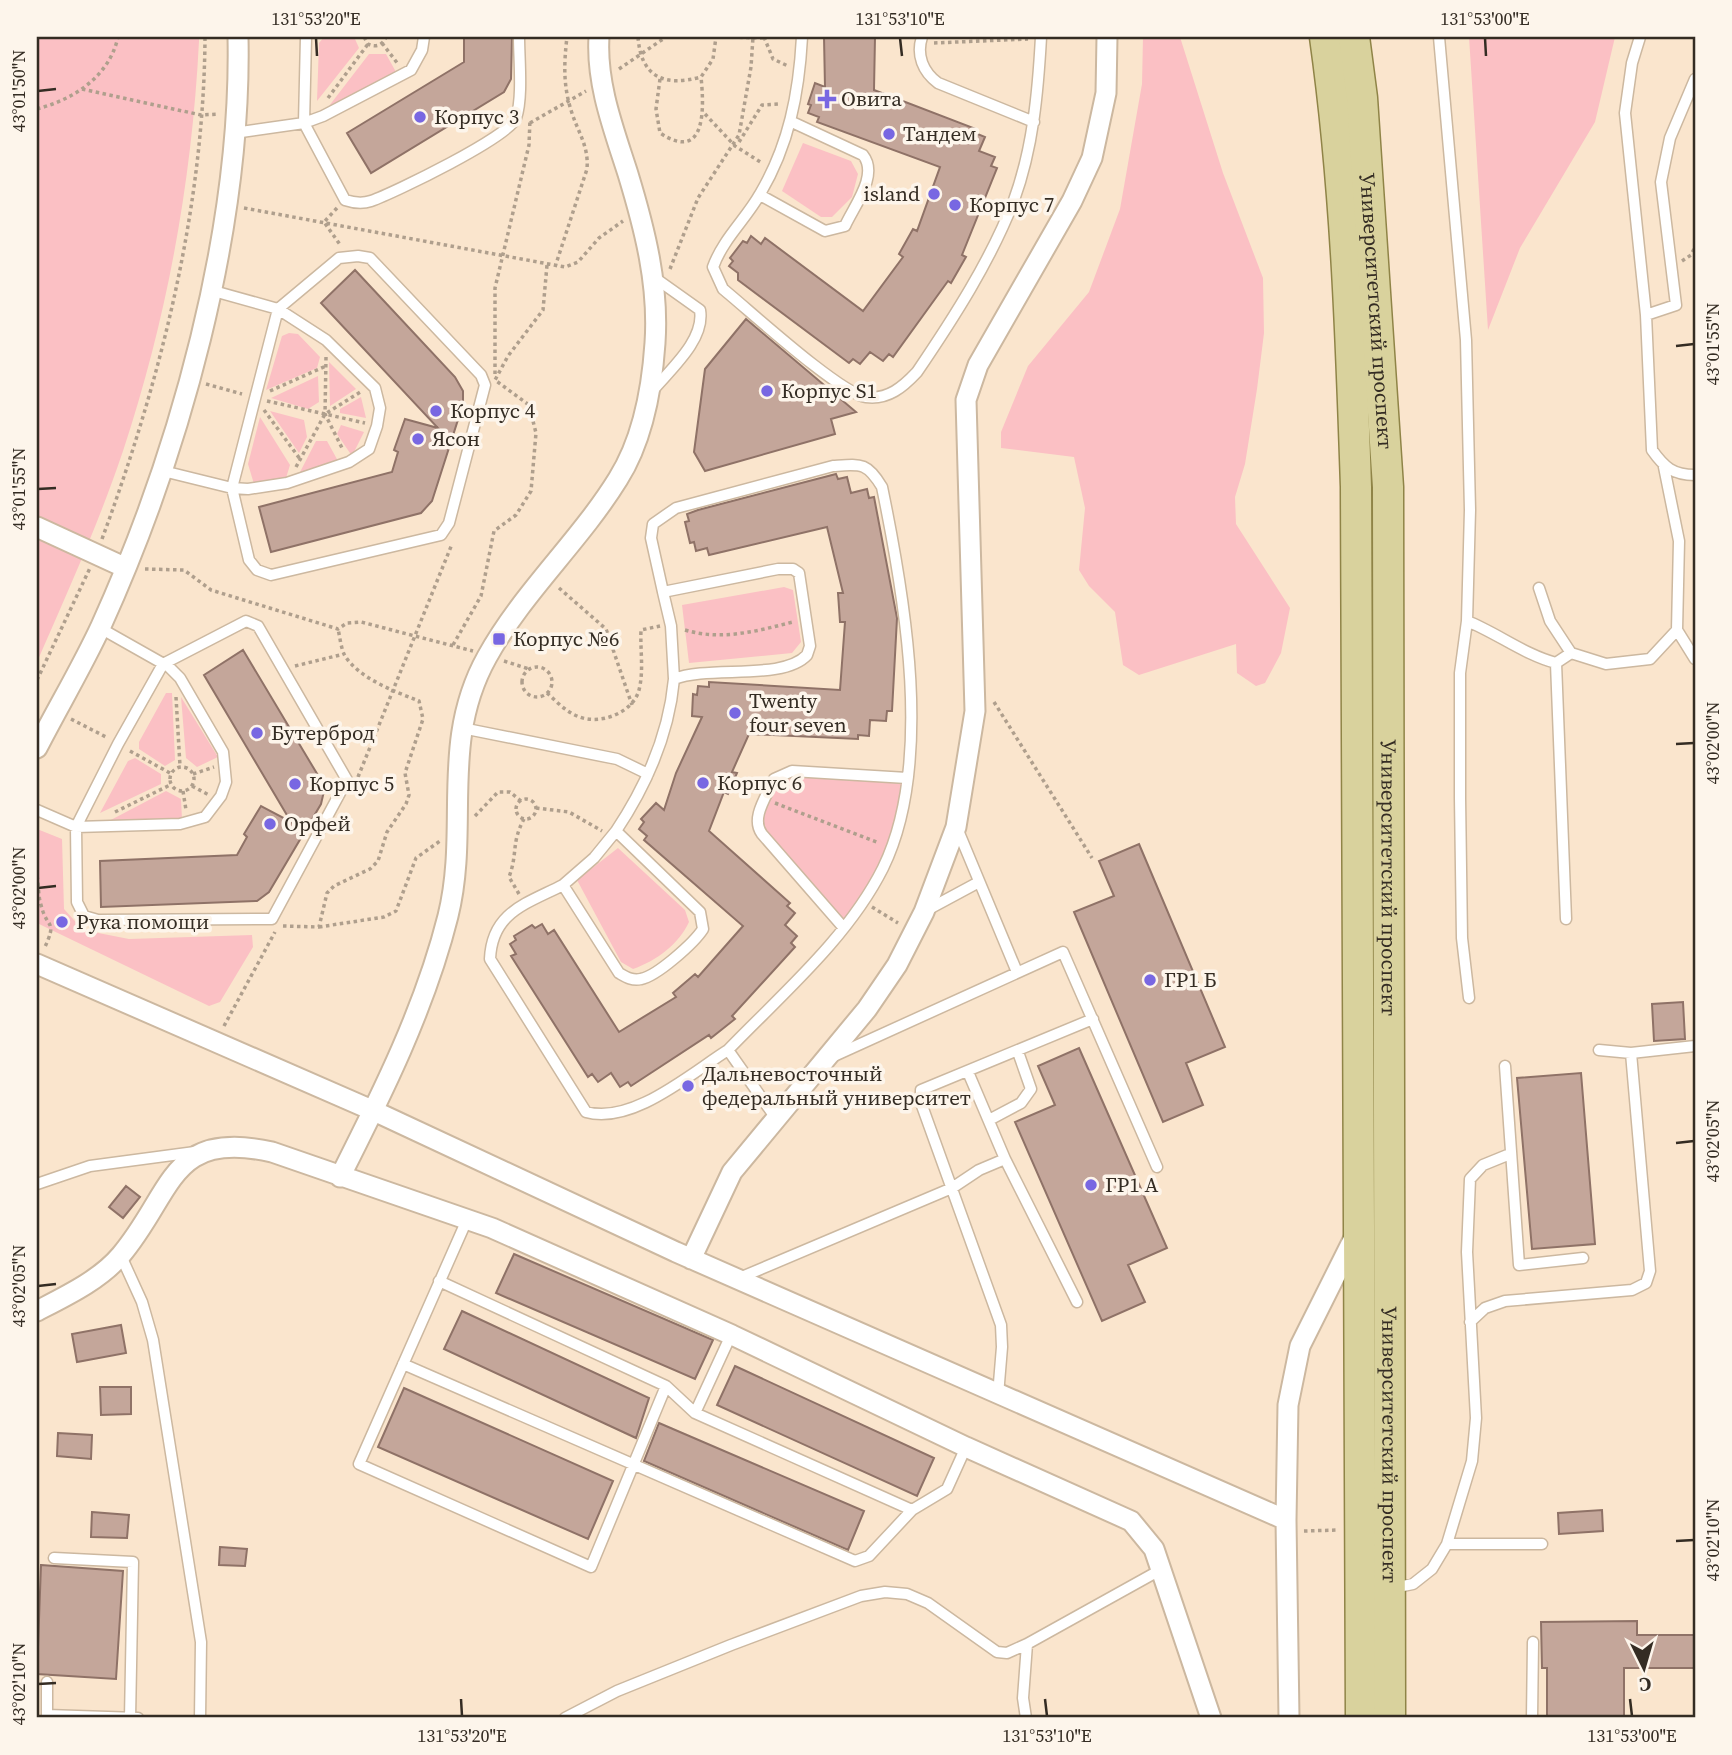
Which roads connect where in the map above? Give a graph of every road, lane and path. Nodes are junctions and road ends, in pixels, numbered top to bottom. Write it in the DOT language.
graph roads {
  1 [pos="118,37"];
  2 [pos="205,37"];
  3 [pos="238,37"];
  4 [pos="306,37"];
  5 [pos="364,37"];
  6 [pos="386,37"];
  7 [pos="422,37"];
  8 [pos="519,37"];
  9 [pos="566,37"];
  10 [pos="599,37"];
  11 [pos="638,37"];
  12 [pos="716,37"];
  13 [pos="725,37"];
  14 [pos="753,37"];
  15 [pos="764,37"];
  16 [pos="802,37"];
  17 [pos="1107,37"];
  18 [pos="1325,37"];
  19 [pos="1354,37"];
  20 [pos="1439,37"];
  21 [pos="1640,37"];
  22 [pos="1041,38"];
  23 [pos="921,40"];
  24 [pos="368,44"];
  25 [pos="382,44"];
  26 [pos="800,68"];
  27 [pos="405,73"];
  28 [pos="701,77"];
  29 [pos="660,79"];
  30 [pos="1695,79"];
  31 [pos="82,89"];
  32 [pos="325,102"];
  33 [pos="795,106"];
  34 [pos="37,109"];
  35 [pos="705,114"];
  36 [pos="201,115"];
  37 [pos="792,122"];
  38 [pos="1034,122"];
  39 [pos="304,123"];
  40 [pos="234,133"];
  41 [pos="735,146"];
  42 [pos="772,169"];
  43 [pos="760,195"];
  44 [pos="345,200"];
  45 [pos="225,205"];
  46 [pos="638,212"];
  47 [pos="324,222"];
  48 [pos="348,257"];
  49 [pos="547,265"];
  50 [pos="555,267"];
  51 [pos="660,281"];
  52 [pos="210,290"];
  53 [pos="278,309"];
  54 [pos="1646,315"];
  55 [pos="326,340"];
  56 [pos="326,366"];
  57 [pos="190,380"];
  58 [pos="373,384"];
  59 [pos="255,398"];
  60 [pos="647,398"];
  61 [pos="325,414"];
  62 [pos="377,426"];
  63 [pos="300,459"];
  64 [pos="349,461"];
  65 [pos="1664,467"];
  66 [pos="163,471"];
  67 [pos="1695,475"];
  68 [pos="287,483"];
  69 [pos="232,488"];
  70 [pos="37,527"];
  71 [pos="97,554"];
  72 [pos="126,568"];
  73 [pos="544,575"];
  74 [pos="1539,588"];
  75 [pos="663,592"];
  76 [pos="1467,621"];
  77 [pos="807,622"];
  78 [pos="671,626"];
  79 [pos="100,628"];
  80 [pos="338,629"];
  81 [pos="1677,631"];
  82 [pos="453,645"];
  83 [pos="1571,653"];
  84 [pos="344,654"];
  85 [pos="487,656"];
  86 [pos="1695,659"];
  87 [pos="1556,663"];
  88 [pos="163,664"];
  89 [pos="283,669"];
  90 [pos="528,669"];
  91 [pos="974,671"];
  92 [pos="37,680"];
  93 [pos="674,680"];
  94 [pos="176,688"];
  95 [pos="547,693"];
  96 [pos="632,705"];
  97 [pos="56,711"];
  98 [pos="460,727"];
  99 [pos="136,740"];
  100 [pos="118,744"];
  101 [pos="37,748"];
  102 [pos="130,751"];
  103 [pos="124,761"];
  104 [pos="225,762"];
  105 [pos="180,766"];
  106 [pos="170,773"];
  107 [pos="193,774"];
  108 [pos="648,774"];
  109 [pos="907,778"];
  110 [pos="170,785"];
  111 [pos="766,799"];
  112 [pos="521,801"];
  113 [pos="536,808"];
  114 [pos="37,810"];
  115 [pos="109,815"];
  116 [pos="524,819"];
  117 [pos="76,827"];
  118 [pos="956,827"];
  119 [pos="456,830"];
  120 [pos="614,834"];
  121 [pos="891,848"];
  122 [pos="1092,858"];
  123 [pos="37,876"];
  124 [pos="979,882"];
  125 [pos="563,885"];
  126 [pos="863,901"];
  127 [pos="525,905"];
  128 [pos="924,912"];
  129 [pos="1566,919"];
  130 [pos="279,925"];
  131 [pos="318,927"];
  132 [pos="843,927"];
  133 [pos="912,932"];
  134 [pos="39,959"];
  135 [pos="1017,972"];
  136 [pos="1469,998"];
  137 [pos="1093,1019"];
  138 [pos="1695,1046"];
  139 [pos="728,1050"];
  140 [pos="1598,1050"];
  141 [pos="1018,1052"];
  142 [pos="1630,1053"];
  143 [pos="820,1062"];
  144 [pos="1506,1066"];
  145 [pos="968,1072"];
  146 [pos="374,1111"];
  147 [pos="775,1117"];
  148 [pos="989,1119"];
  149 [pos="202,1150"];
  150 [pos="1510,1154"];
  151 [pos="1005,1159"];
  152 [pos="1157,1167"];
  153 [pos="340,1178"];
  154 [pos="37,1184"];
  155 [pos="952,1188"];
  156 [pos="466,1222"];
  157 [pos="1359,1227"];
  158 [pos="1389,1227"];
  159 [pos="121,1256"];
  160 [pos="1583,1258"];
  161 [pos="691,1259"];
  162 [pos="737,1279"];
  163 [pos="439,1281"];
  164 [pos="1077,1302"];
  165 [pos="37,1311"];
  166 [pos="1470,1322"];
  167 [pos="731,1335"];
  168 [pos="403,1364"];
  169 [pos="666,1386"];
  170 [pos="998,1395"];
  171 [pos="695,1413"];
  172 [pos="965,1447"];
  173 [pos="633,1465"];
  174 [pos="912,1510"];
  175 [pos="1286,1526"];
  176 [pos="1347,1530"];
  177 [pos="1447,1544"];
  178 [pos="1542,1544"];
  179 [pos="54,1558"];
  180 [pos="1162,1569"];
  181 [pos="1390,1588"];
  182 [pos="1533,1642"];
  183 [pos="1027,1644"];
  184 [pos="47,1682"];
  185 [pos="130,1718"];
  186 [pos="138,1718"];
  187 [pos="200,1718"];
  188 [pos="565,1718"];
  189 [pos="1026,1718"];
  190 [pos="1211,1718"];
  191 [pos="1289,1718"];
  192 [pos="1361,1718"];
  193 [pos="1391,1718"];
  194 [pos="1532,1718"];
  1 -- 31 [label="path"];
  2 -- 36 [label="path"];
  3 -- 40 [label="street"];
  4 -- 39 [label="lane"];
  5 -- 24 [label="path"];
  6 -- 7 [label="path"];
  6 -- 25 [label="path"];
  7 -- 27 [label="lane"];
  8 -- 44 [label="lane"];
  9 -- 50 [label="path"];
  10 -- 46 [label="street"];
  11 -- 29 [label="path"];
  12 -- 28 [label="path"];
  13 -- 14 [label="path"];
  14 -- 15 [label="path"];
  14 -- 41 [label="path"];
  15 -- 26 [label="path"];
  16 -- 26 [label="lane"];
  17 -- 91 [label="street"];
  18 -- 157 [label="main road, Университетский проспект"];
  19 -- 158 [label="main road, Университетский проспект"];
  20 -- 76 [label="lane"];
  21 -- 54 [label="lane"];
  22 -- 23 [label="path"];
  22 -- 38 [label="lane"];
  23 -- 38 [label="lane"];
  24 -- 25 [label="path"];
  24 -- 32 [label="path"];
  25 -- 27 [label="path"];
  26 -- 33 [label="lane"];
  27 -- 39 [label="lane"];
  28 -- 29 [label="path"];
  28 -- 35 [label="path"];
  29 -- 35 [label="path"];
  30 -- 54 [label="lane"];
  31 -- 34 [label="path"];
  31 -- 36 [label="path"];
  33 -- 37 [label="lane"];
  33 -- 41 [label="path"];
  35 -- 41 [label="path"];
  36 -- 71 [label="path"];
  37 -- 42 [label="lane"];
  37 -- 43 [label="lane"];
  38 -- 43 [label="lane"];
  39 -- 40 [label="lane"];
  39 -- 44 [label="lane"];
  40 -- 45 [label="street"];
  41 -- 42 [label="path"];
  41 -- 51 [label="path"];
  42 -- 43 [label="lane"];
  44 -- 47 [label="path"];
  45 -- 47 [label="path"];
  45 -- 52 [label="street"];
  46 -- 50 [label="path"];
  46 -- 51 [label="street"];
  47 -- 48 [label="path"];
  47 -- 49 [label="path"];
  48 -- 53 [label="lane"];
  48 -- 69 [label="lane"];
  49 -- 50 [label="path"];
  49 -- 82 [label="path"];
  51 -- 60 [label="street"];
  51 -- 60 [label="lane"];
  52 -- 53 [label="lane"];
  52 -- 57 [label="street"];
  53 -- 55 [label="lane"];
  53 -- 59 [label="lane"];
  54 -- 65 [label="lane"];
  55 -- 56 [label="path"];
  55 -- 58 [label="lane"];
  56 -- 59 [label="path"];
  56 -- 61 [label="path"];
  57 -- 59 [label="path"];
  57 -- 66 [label="street"];
  58 -- 61 [label="path"];
  58 -- 62 [label="lane"];
  59 -- 61 [label="path"];
  59 -- 63 [label="path"];
  59 -- 69 [label="lane"];
  60 -- 73 [label="street"];
  61 -- 62 [label="path"];
  61 -- 63 [label="path"];
  61 -- 64 [label="path"];
  62 -- 64 [label="lane"];
  63 -- 68 [label="path"];
  64 -- 68 [label="lane"];
  65 -- 67 [label="lane"];
  65 -- 81 [label="lane"];
  66 -- 69 [label="lane"];
  66 -- 72 [label="street"];
  68 -- 69 [label="lane"];
  70 -- 71 [label="street"];
  71 -- 72 [label="street"];
  71 -- 92 [label="path"];
  72 -- 79 [label="street"];
  72 -- 80 [label="path"];
  73 -- 85 [label="street"];
  73 -- 96 [label="path"];
  74 -- 83 [label="lane"];
  75 -- 77 [label="lane"];
  75 -- 78 [label="lane"];
  75 -- 109 [label="lane"];
  76 -- 87 [label="lane"];
  76 -- 136 [label="lane"];
  77 -- 78 [label="path"];
  77 -- 93 [label="lane"];
  78 -- 93 [label="lane"];
  78 -- 96 [label="path"];
  79 -- 88 [label="lane"];
  79 -- 97 [label="street"];
  80 -- 82 [label="path"];
  80 -- 84 [label="path"];
  81 -- 83 [label="lane"];
  81 -- 86 [label="lane"];
  82 -- 85 [label="path"];
  83 -- 87 [label="lane"];
  84 -- 89 [label="path"];
  84 -- 131 [label="path"];
  85 -- 90 [label="path"];
  85 -- 98 [label="street"];
  87 -- 129 [label="lane"];
  88 -- 89 [label="lane"];
  88 -- 100 [label="lane"];
  88 -- 104 [label="lane"];
  89 -- 117 [label="lane"];
  90 -- 95 [label="path"];
  90 -- 95 [label="path"];
  91 -- 118 [label="street"];
  91 -- 122 [label="path"];
  93 -- 108 [label="lane"];
  94 -- 105 [label="path"];
  95 -- 96 [label="path"];
  97 -- 100 [label="path"];
  97 -- 101 [label="street"];
  98 -- 108 [label="lane"];
  98 -- 119 [label="street"];
  99 -- 102 [label="path"];
  100 -- 117 [label="lane"];
  102 -- 103 [label="path"];
  102 -- 106 [label="path"];
  104 -- 107 [label="path"];
  104 -- 117 [label="lane"];
  105 -- 106 [label="path"];
  105 -- 107 [label="path"];
  106 -- 110 [label="path"];
  107 -- 110 [label="path"];
  108 -- 120 [label="lane"];
  109 -- 111 [label="lane"];
  109 -- 121 [label="lane"];
  110 -- 115 [label="path"];
  111 -- 121 [label="path"];
  111 -- 132 [label="lane"];
  112 -- 113 [label="path"];
  112 -- 116 [label="path"];
  112 -- 119 [label="path"];
  113 -- 116 [label="path"];
  113 -- 120 [label="path"];
  114 -- 117 [label="lane"];
  116 -- 127 [label="path"];
  118 -- 124 [label="lane"];
  118 -- 128 [label="street"];
  119 -- 131 [label="path"];
  119 -- 146 [label="street"];
  120 -- 125 [label="lane"];
  120 -- 125 [label="lane"];
  121 -- 126 [label="lane"];
  123 -- 134 [label="path"];
  124 -- 128 [label="lane"];
  124 -- 135 [label="lane"];
  125 -- 127 [label="lane"];
  126 -- 132 [label="lane"];
  126 -- 133 [label="path"];
  127 -- 139 [label="lane"];
  128 -- 133 [label="street"];
  130 -- 131 [label="path"];
  132 -- 139 [label="lane"];
  133 -- 143 [label="street"];
  134 -- 146 [label="street"];
  135 -- 137 [label="lane"];
  135 -- 143 [label="lane"];
  137 -- 141 [label="lane"];
  137 -- 152 [label="lane"];
  138 -- 142 [label="lane"];
  139 -- 147 [label="lane"];
  140 -- 142 [label="lane"];
  141 -- 145 [label="lane"];
  141 -- 148 [label="lane"];
  142 -- 166 [label="lane"];
  143 -- 147 [label="street"];
  144 -- 150 [label="lane"];
  145 -- 148 [label="lane"];
  145 -- 155 [label="lane"];
  146 -- 153 [label="street"];
  146 -- 161 [label="street"];
  147 -- 161 [label="street"];
  148 -- 151 [label="lane"];
  149 -- 153 [label="street"];
  149 -- 154 [label="lane"];
  149 -- 159 [label="street"];
  150 -- 160 [label="lane"];
  150 -- 166 [label="lane"];
  151 -- 155 [label="lane"];
  151 -- 164 [label="lane"];
  153 -- 156 [label="street"];
  155 -- 162 [label="lane"];
  155 -- 170 [label="lane"];
  156 -- 163 [label="lane"];
  156 -- 167 [label="street"];
  157 -- 158 [label="main road"];
  157 -- 175 [label="street"];
  157 -- 192 [label="main road, Университетский проспект"];
  158 -- 181 [label="main road, Университетский проспект"];
  159 -- 165 [label="street"];
  159 -- 187 [label="lane"];
  161 -- 162 [label="street"];
  162 -- 170 [label="street"];
  163 -- 168 [label="lane"];
  163 -- 169 [label="lane"];
  166 -- 177 [label="lane"];
  167 -- 171 [label="lane"];
  167 -- 172 [label="street"];
  168 -- 173 [label="lane"];
  168 -- 173 [label="lane"];
  169 -- 171 [label="lane"];
  169 -- 173 [label="lane"];
  170 -- 175 [label="street"];
  171 -- 174 [label="lane"];
  172 -- 174 [label="lane"];
  172 -- 180 [label="street"];
  173 -- 174 [label="lane"];
  175 -- 176 [label="path"];
  175 -- 191 [label="street"];
  177 -- 178 [label="lane"];
  177 -- 181 [label="lane"];
  179 -- 185 [label="lane"];
  180 -- 183 [label="lane"];
  180 -- 190 [label="street"];
  181 -- 193 [label="main road, Университетский проспект"];
  182 -- 194 [label="lane"];
  183 -- 188 [label="lane"];
  183 -- 189 [label="lane"];
  184 -- 185 [label="lane"];
  185 -- 186 [label="lane"];
}
